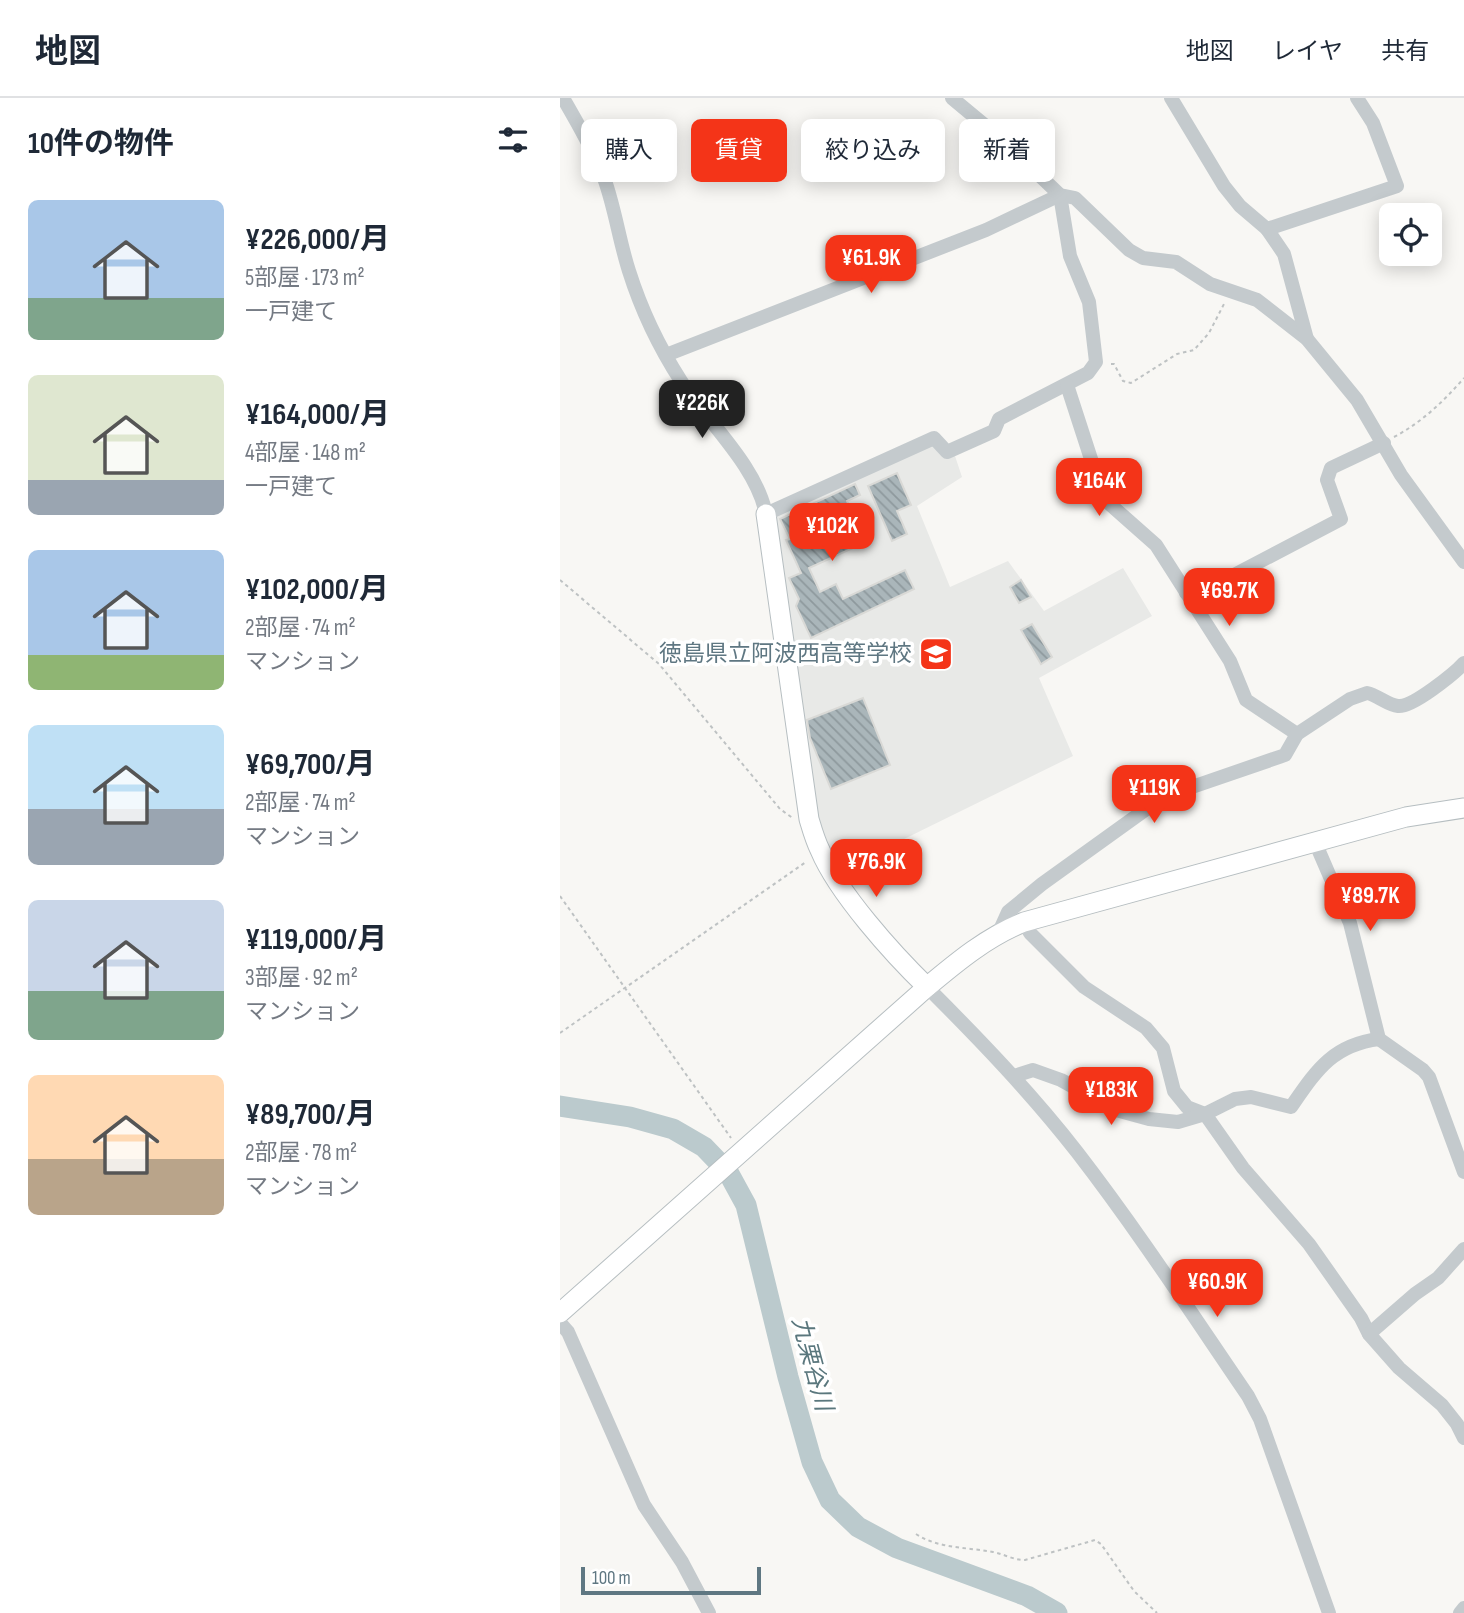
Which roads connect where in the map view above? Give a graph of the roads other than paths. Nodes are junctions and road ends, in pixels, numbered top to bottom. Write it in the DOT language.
graph roads {
  1 [pos="563,98"];
  2 [pos="953,98"];
  3 [pos="1171,98"];
  4 [pos="1357,98"];
  5 [pos="1060,195"];
  6 [pos="1267,229"];
  7 [pos="1307,339"];
  8 [pos="666,355"];
  9 [pos="1067,385"];
  10 [pos="1384,443"];
  11 [pos="766,514"];
  12 [pos="1464,562"];
  13 [pos="1186,593"];
  14 [pos="1464,663"];
  15 [pos="1297,734"];
  16 [pos="1464,808"];
  17 [pos="1315,842"];
  18 [pos="1024,922"];
  19 [pos="999,932"];
  20 [pos="927,987"];
  21 [pos="1379,1039"];
  22 [pos="1014,1076"];
  23 [pos="1205,1114"];
  24 [pos="1464,1172"];
  25 [pos="1464,1249"];
  26 [pos="560,1313"];
  27 [pos="560,1323"];
  28 [pos="1369,1334"];
  29 [pos="1464,1438"];
  30 [pos="1464,1608"];
  31 [pos="709,1613"];
  32 [pos="1329,1613"];
  33 [pos="1460,1613"];
  1 -- 8 [label="street"];
  2 -- 5 [label="street"];
  3 -- 6 [label="street"];
  4 -- 6 [label="street"];
  5 -- 7 [label="street"];
  5 -- 8 [label="street"];
  5 -- 9 [label="street"];
  6 -- 7 [label="street"];
  7 -- 10 [label="street"];
  8 -- 11 [label="street"];
  9 -- 11 [label="street"];
  9 -- 13 [label="street"];
  10 -- 12 [label="street"];
  10 -- 13 [label="street"];
  11 -- 20 [label="street"];
  13 -- 15 [label="street"];
  14 -- 15 [label="street"];
  15 -- 19 [label="street"];
  16 -- 17 [label="street"];
  17 -- 18 [label="street"];
  17 -- 21 [label="street"];
  18 -- 19 [label="street"];
  18 -- 23 [label="street"];
  19 -- 20 [label="street"];
  20 -- 22 [label="street"];
  20 -- 26 [label="street"];
  21 -- 23 [label="street"];
  21 -- 24 [label="street"];
  22 -- 23 [label="street"];
  22 -- 32 [label="street"];
  23 -- 28 [label="street"];
  25 -- 28 [label="street"];
  27 -- 31 [label="street"];
  28 -- 29 [label="street"];
  30 -- 33 [label="street"];
}
